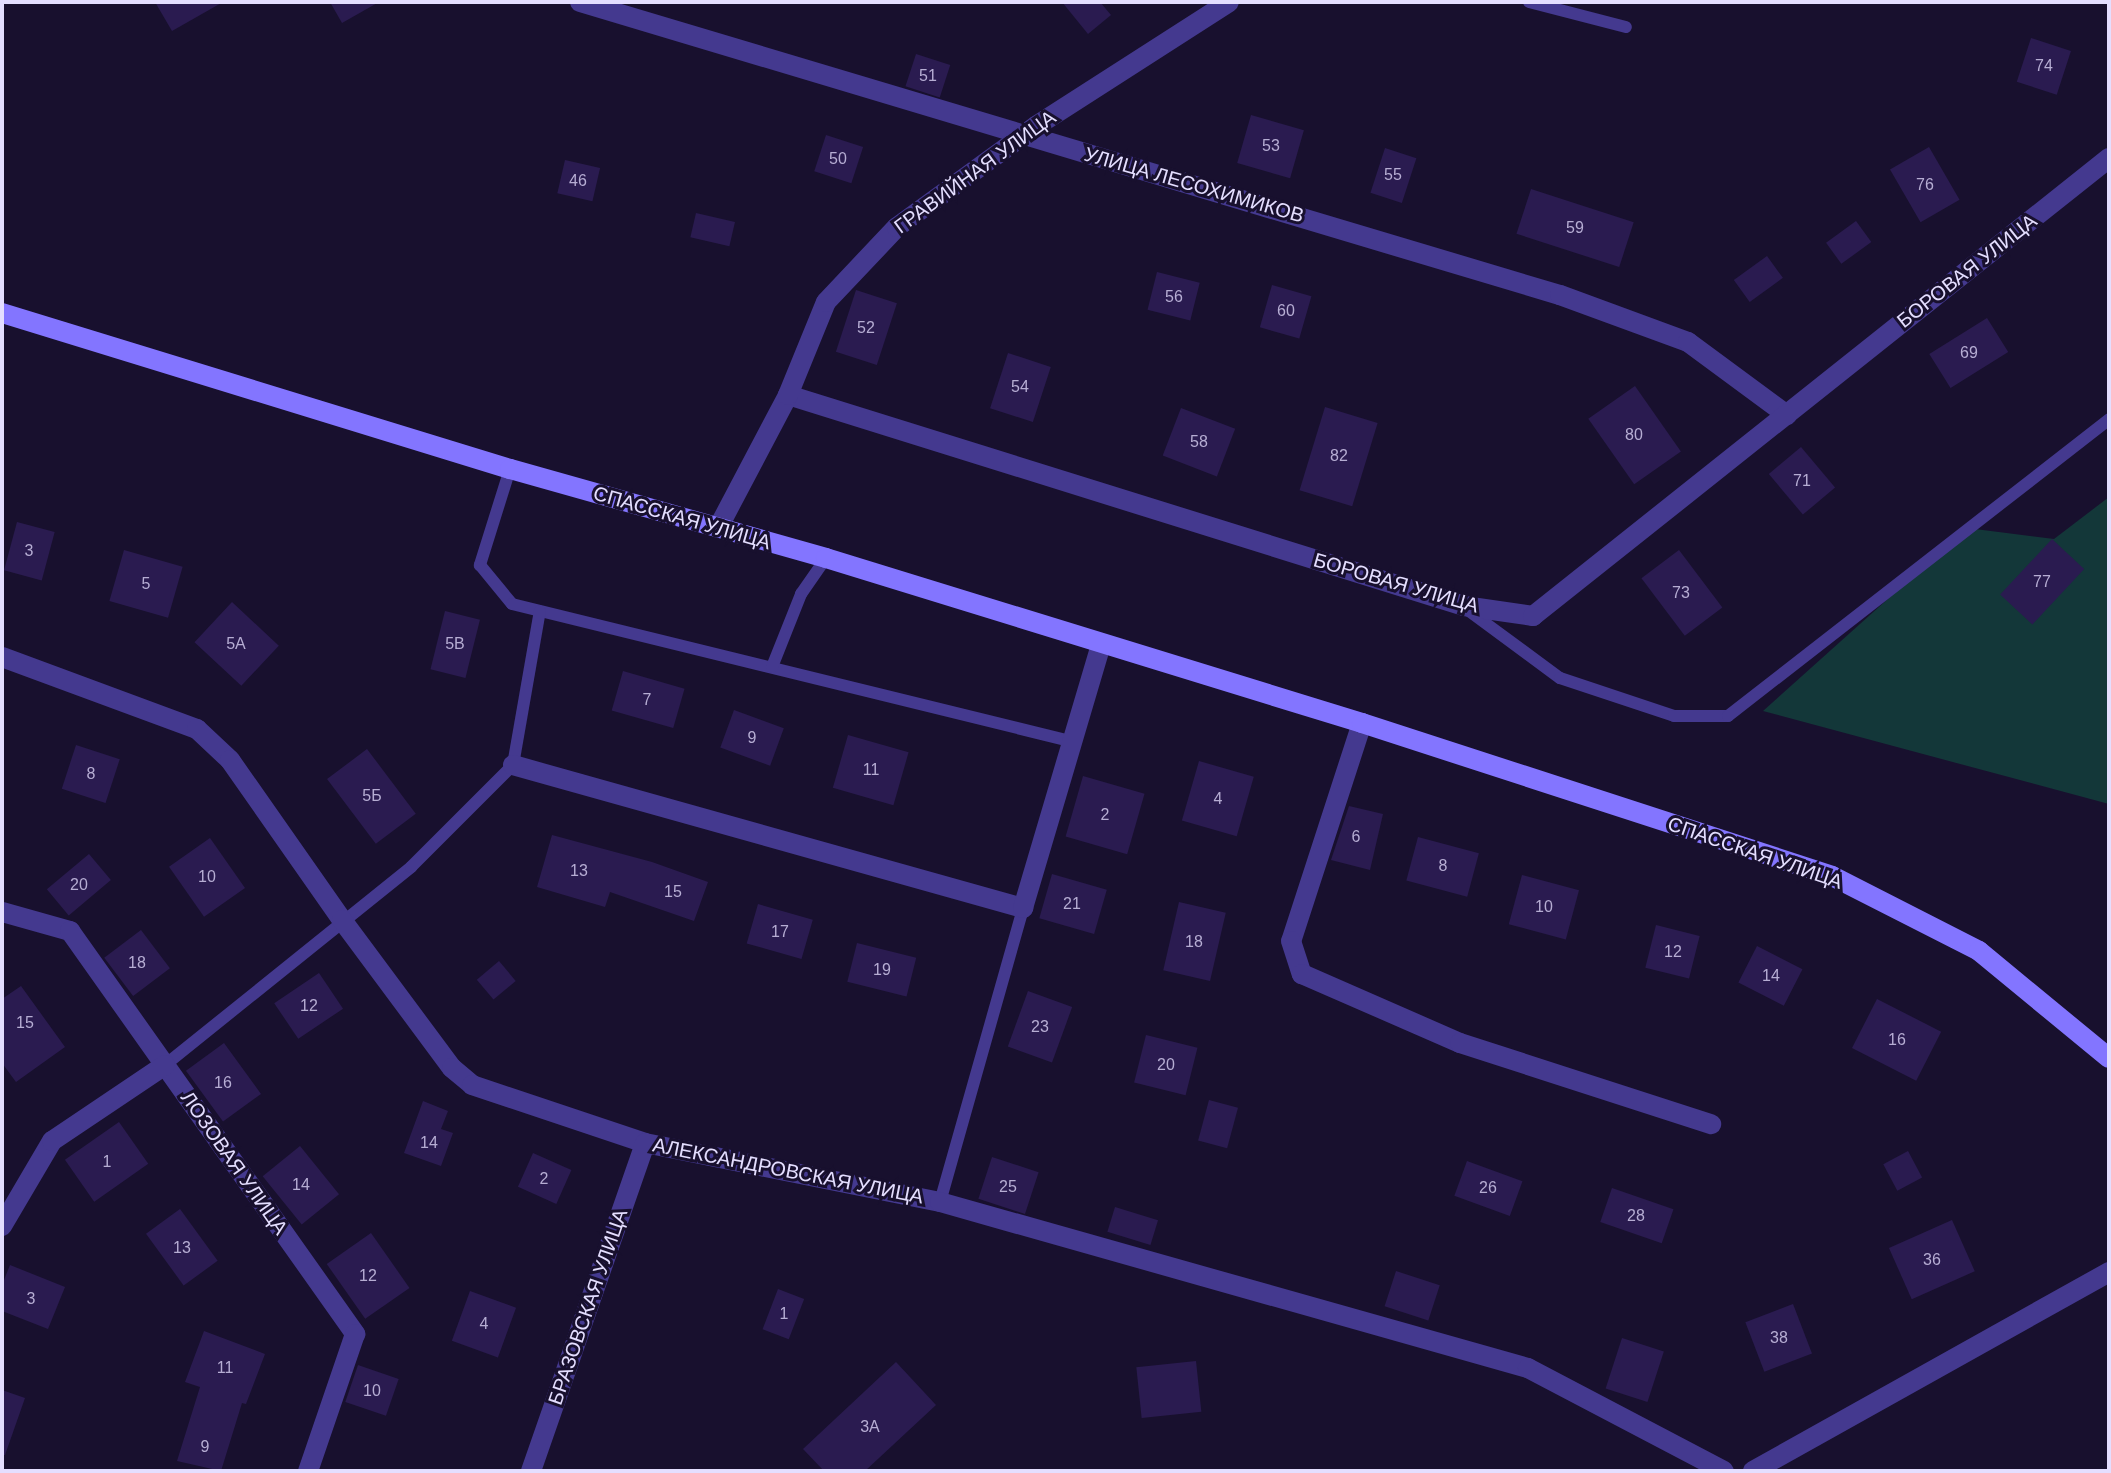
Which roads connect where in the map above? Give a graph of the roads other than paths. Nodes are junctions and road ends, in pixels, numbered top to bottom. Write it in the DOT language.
graph roads {
  1 [pos="580,2"];
  2 [pos="1229,2"];
  3 [pos="1529,2"];
  4 [pos="1626,27"];
  5 [pos="1023,135"];
  6 [pos="2109,158"];
  7 [pos="2,313"];
  8 [pos="788,395"];
  9 [pos="1787,415"];
  10 [pos="2109,419"];
  11 [pos="510,469"];
  12 [pos="718,528"];
  13 [pos="826,558"];
  14 [pos="1464,606"];
  15 [pos="540,611"];
  16 [pos="1101,645"];
  17 [pos="2,657"];
  18 [pos="772,667"];
  19 [pos="1362,723"];
  20 [pos="1070,741"];
  21 [pos="513,765"];
  22 [pos="1023,908"];
  23 [pos="2,912"];
  24 [pos="342,920"];
  25 [pos="2109,1058"];
  26 [pos="165,1065"];
  27 [pos="1711,1124"];
  28 [pos="645,1143"];
  29 [pos="940,1202"];
  30 [pos="2,1226"];
  31 [pos="2109,1272"];
  32 [pos="308,1471"];
  33 [pos="531,1471"];
  34 [pos="1724,1471"];
  35 [pos="1753,1471"];
  1 -- 5 [label="street, УЛИЦА ЛЕСОХИМИКОВ"];
  2 -- 5 [label="street, ГРАВИЙНАЯ УЛИЦА"];
  3 -- 4 [label="lane"];
  5 -- 8 [label="street, ГРАВИЙНАЯ УЛИЦА"];
  5 -- 9 [label="street, УЛИЦА ЛЕСОХИМИКОВ"];
  6 -- 9 [label="street, БОРОВАЯ УЛИЦА"];
  7 -- 11 [label="street, СПАССКАЯ УЛИЦА"];
  8 -- 12 [label="street, ГРАВИЙНАЯ УЛИЦА"];
  8 -- 14 [label="street, БОРОВАЯ УЛИЦА"];
  9 -- 14 [label="street, БОРОВАЯ УЛИЦА"];
  10 -- 14 [label="lane"];
  11 -- 12 [label="street, СПАССКАЯ УЛИЦА"];
  11 -- 15 [label="lane"];
  12 -- 13 [label="street, СПАССКАЯ УЛИЦА"];
  13 -- 16 [label="street, СПАССКАЯ УЛИЦА"];
  13 -- 18 [label="lane"];
  15 -- 18 [label="lane"];
  15 -- 21 [label="lane"];
  16 -- 19 [label="street, СПАССКАЯ УЛИЦА"];
  16 -- 20 [label="street"];
  17 -- 24 [label="street, АЛЕКСАНДРОВСКАЯ УЛИЦА"];
  18 -- 20 [label="lane"];
  19 -- 25 [label="street, СПАССКАЯ УЛИЦА"];
  19 -- 27 [label="street"];
  20 -- 22 [label="street"];
  21 -- 22 [label="street"];
  21 -- 24 [label="lane"];
  22 -- 29 [label="lane"];
  23 -- 26 [label="street, ЛОЗОВАЯ УЛИЦА"];
  24 -- 26 [label="lane"];
  24 -- 28 [label="street, АЛЕКСАНДРОВСКАЯ УЛИЦА"];
  26 -- 30 [label="street"];
  26 -- 32 [label="street, ЛОЗОВАЯ УЛИЦА"];
  28 -- 29 [label="street, АЛЕКСАНДРОВСКАЯ УЛИЦА"];
  28 -- 33 [label="street, БРАЗОВСКАЯ УЛИЦА"];
  29 -- 34 [label="street, АЛЕКСАНДРОВСКАЯ УЛИЦА"];
  31 -- 35 [label="street"];
}
